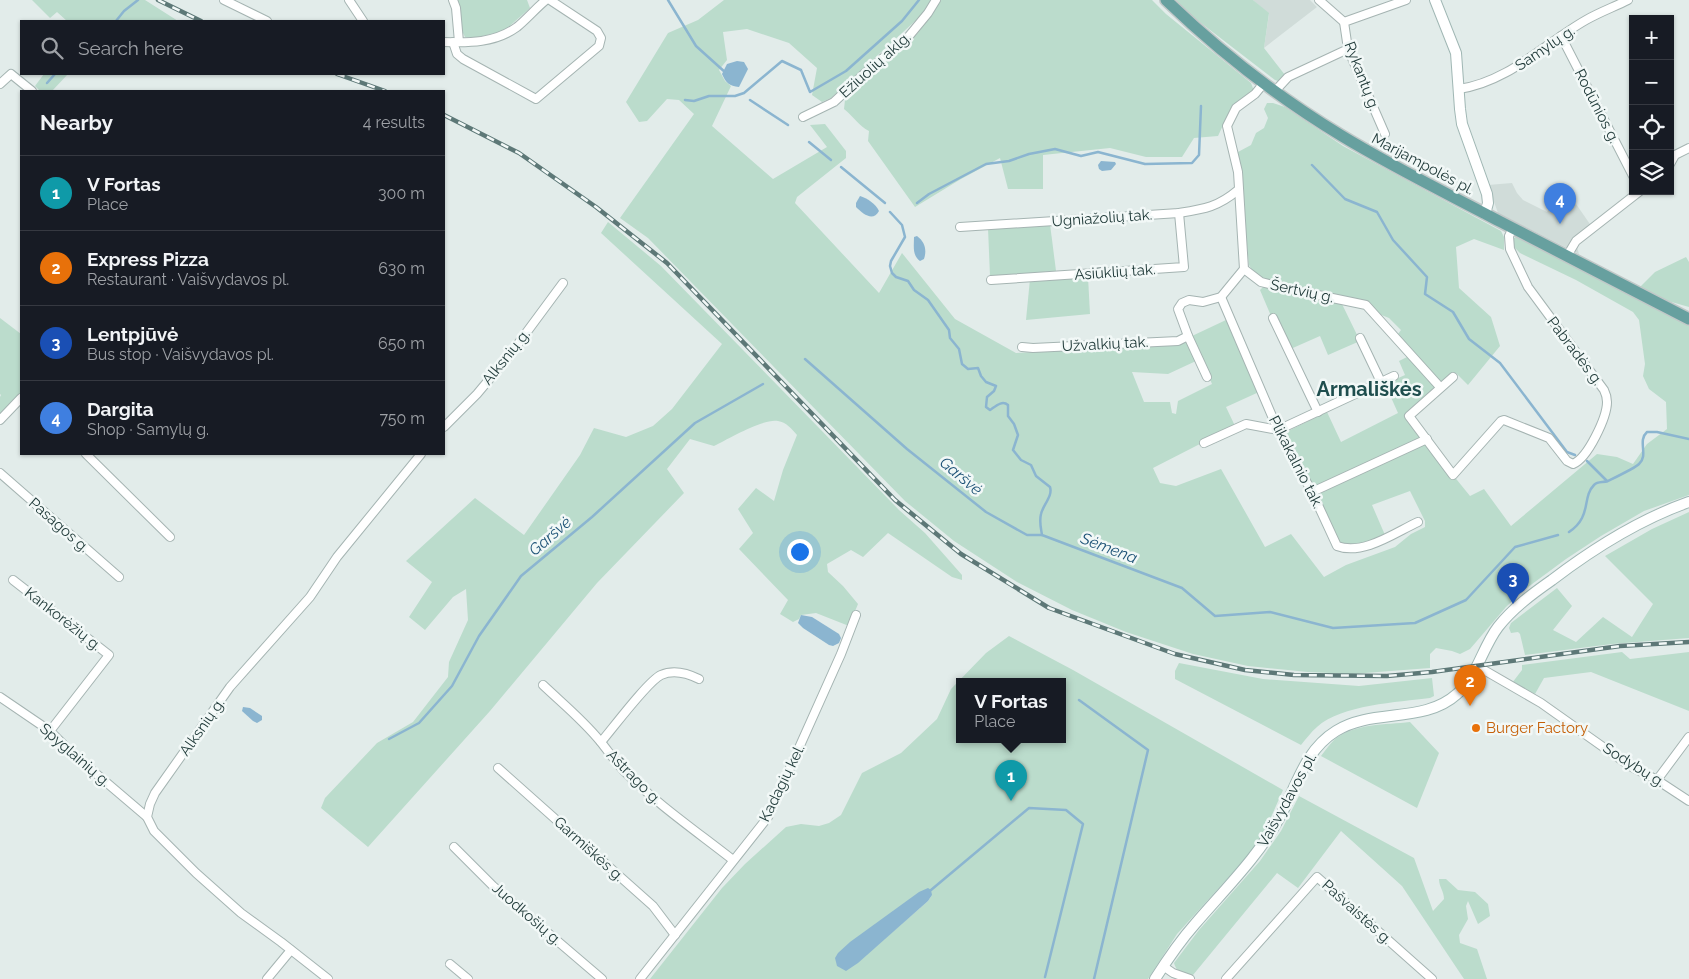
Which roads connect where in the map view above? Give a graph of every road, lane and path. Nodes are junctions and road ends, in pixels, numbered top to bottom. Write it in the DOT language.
graph roads {
  1 [pos="224,0"];
  2 [pos="350,0"];
  3 [pos="453,0"];
  4 [pos="548,0"];
  5 [pos="936,0"];
  6 [pos="1166,0"];
  7 [pos="1319,0"];
  8 [pos="1406,0"];
  9 [pos="1435,0"];
  10 [pos="1628,0"];
  11 [pos="265,20"];
  12 [pos="362,20"];
  13 [pos="1344,22"];
  14 [pos="1561,36"];
  15 [pos="445,42"];
  16 [pos="456,42"];
  17 [pos="1348,49"];
  18 [pos="1264,83"];
  19 [pos="0,84"];
  20 [pos="1459,88"];
  21 [pos="31,90"];
  22 [pos="1275,91"];
  23 [pos="803,117"];
  24 [pos="1385,134"];
  25 [pos="1689,148"];
  26 [pos="1674,157"];
  27 [pos="1629,168"];
  28 [pos="1238,190"];
  29 [pos="1635,195"];
  30 [pos="1179,213"];
  31 [pos="1485,214"];
  32 [pos="960,227"];
  33 [pos="1513,228"];
  34 [pos="1568,256"];
  35 [pos="1244,269"];
  36 [pos="991,280"];
  37 [pos="563,283"];
  38 [pos="1221,297"];
  39 [pos="1273,318"];
  40 [pos="1689,319"];
  41 [pos="1188,336"];
  42 [pos="1360,338"];
  43 [pos="1022,347"];
  44 [pos="1207,376"];
  45 [pos="1394,376"];
  46 [pos="1453,377"];
  47 [pos="1381,382"];
  48 [pos="1440,387"];
  49 [pos="20,399"];
  50 [pos="1318,412"];
  51 [pos="0,420"];
  52 [pos="445,426"];
  53 [pos="1278,430"];
  54 [pos="1427,439"];
  55 [pos="1204,443"];
  56 [pos="87,455"];
  57 [pos="420,455"];
  58 [pos="0,473"];
  59 [pos="1312,492"];
  60 [pos="1689,502"];
  61 [pos="1418,522"];
  62 [pos="170,537"];
  63 [pos="119,577"];
  64 [pos="13,580"];
  65 [pos="856,615"];
  66 [pos="1476,666"];
  67 [pos="699,679"];
  68 [pos="543,685"];
  69 [pos="0,697"];
  70 [pos="50,732"];
  71 [pos="1689,737"];
  72 [pos="601,742"];
  73 [pos="498,768"];
  74 [pos="1657,780"];
  75 [pos="1689,801"];
  76 [pos="147,817"];
  77 [pos="454,847"];
  78 [pos="733,860"];
  79 [pos="675,935"];
  80 [pos="291,950"];
  81 [pos="450,964"];
  82 [pos="1163,966"];
  83 [pos="267,979"];
  84 [pos="328,979"];
  85 [pos="468,979"];
  86 [pos="602,979"];
  87 [pos="640,979"];
  88 [pos="1155,979"];
  89 [pos="1190,979"];
  90 [pos="1226,979"];
  91 [pos="1432,979"];
  1 -- 11 [label="street"];
  2 -- 12 [label="street"];
  3 -- 16 [label="street"];
  4 -- 16 [label="street"];
  4 -- 16 [label="street"];
  5 -- 23 [label="street, Ežiuolių aklg."];
  6 -- 18 [label="main road, Marijampolės pl."];
  7 -- 13 [label="street"];
  8 -- 13 [label="street, Rykantų g."];
  9 -- 20 [label="main road"];
  10 -- 14 [label="street, Samylų g."];
  13 -- 17 [label="street, Rykantų g."];
  14 -- 20 [label="street, Samylų g."];
  14 -- 27 [label="street, Rodūnios g."];
  15 -- 16 [label="street"];
  17 -- 22 [label="street"];
  17 -- 24 [label="street, Rykantų g."];
  18 -- 22 [label="main road, Marijampolės pl."];
  18 -- 28 [label="street"];
  19 -- 21 [label="street"];
  20 -- 31 [label="main road"];
  22 -- 31 [label="main road, Marijampolės pl."];
  25 -- 26 [label="street"];
  28 -- 30 [label="street, Ugniažolių tak."];
  28 -- 35 [label="street"];
  29 -- 34 [label="street"];
  30 -- 32 [label="street, Ugniažolių tak."];
  30 -- 36 [label="street, Asiūklių tak."];
  31 -- 33 [label="main road, Marijampolės pl."];
  33 -- 34 [label="main road, Marijampolės pl."];
  33 -- 54 [label="street, Pabradės g."];
  34 -- 40 [label="main road, Marijampolės pl."];
  35 -- 38 [label="street"];
  35 -- 48 [label="street, Šertvių g."];
  37 -- 52 [label="street, Alksnių g."];
  38 -- 41 [label="street"];
  38 -- 53 [label="street, Plikakalnio tak."];
  39 -- 50 [label="street"];
  41 -- 43 [label="street, Užvalkių tak."];
  41 -- 44 [label="street"];
  42 -- 47 [label="street"];
  45 -- 47 [label="street"];
  46 -- 48 [label="street"];
  47 -- 50 [label="street"];
  48 -- 54 [label="street"];
  49 -- 51 [label="street"];
  50 -- 53 [label="street"];
  53 -- 55 [label="street"];
  53 -- 59 [label="street, Plikakalnio tak."];
  54 -- 59 [label="street"];
  56 -- 62 [label="street"];
  57 -- 76 [label="street, Alksnių g."];
  58 -- 63 [label="street, Pasagos g."];
  59 -- 61 [label="street, Plikakalnio tak."];
  60 -- 66 [label="main road, Vaišvydavos pl."];
  64 -- 70 [label="street, Kankorėžių g."];
  65 -- 78 [label="street, Kadagių kel."];
  66 -- 74 [label="street, Sodybų g."];
  66 -- 82 [label="main road, Vaišvydavos pl."];
  67 -- 72 [label="street"];
  68 -- 72 [label="street, Aštrago g."];
  69 -- 70 [label="street, Spyglainių g."];
  70 -- 76 [label="street, Spyglainių g."];
  71 -- 74 [label="street"];
  72 -- 78 [label="street, Aštrago g."];
  73 -- 79 [label="street, Garmiškės g."];
  74 -- 75 [label="street, Sodybų g."];
  76 -- 80 [label="street"];
  77 -- 86 [label="street, Juodkošių g."];
  78 -- 79 [label="street, Kadagių kel."];
  79 -- 87 [label="street, Kadagių kel."];
  80 -- 83 [label="street"];
  80 -- 84 [label="street"];
  81 -- 85 [label="street"];
  82 -- 88 [label="main road, Vaišvydavos pl."];
  82 -- 89 [label="street"];
  90 -- 91 [label="street, Pašvaistės g."];
}
